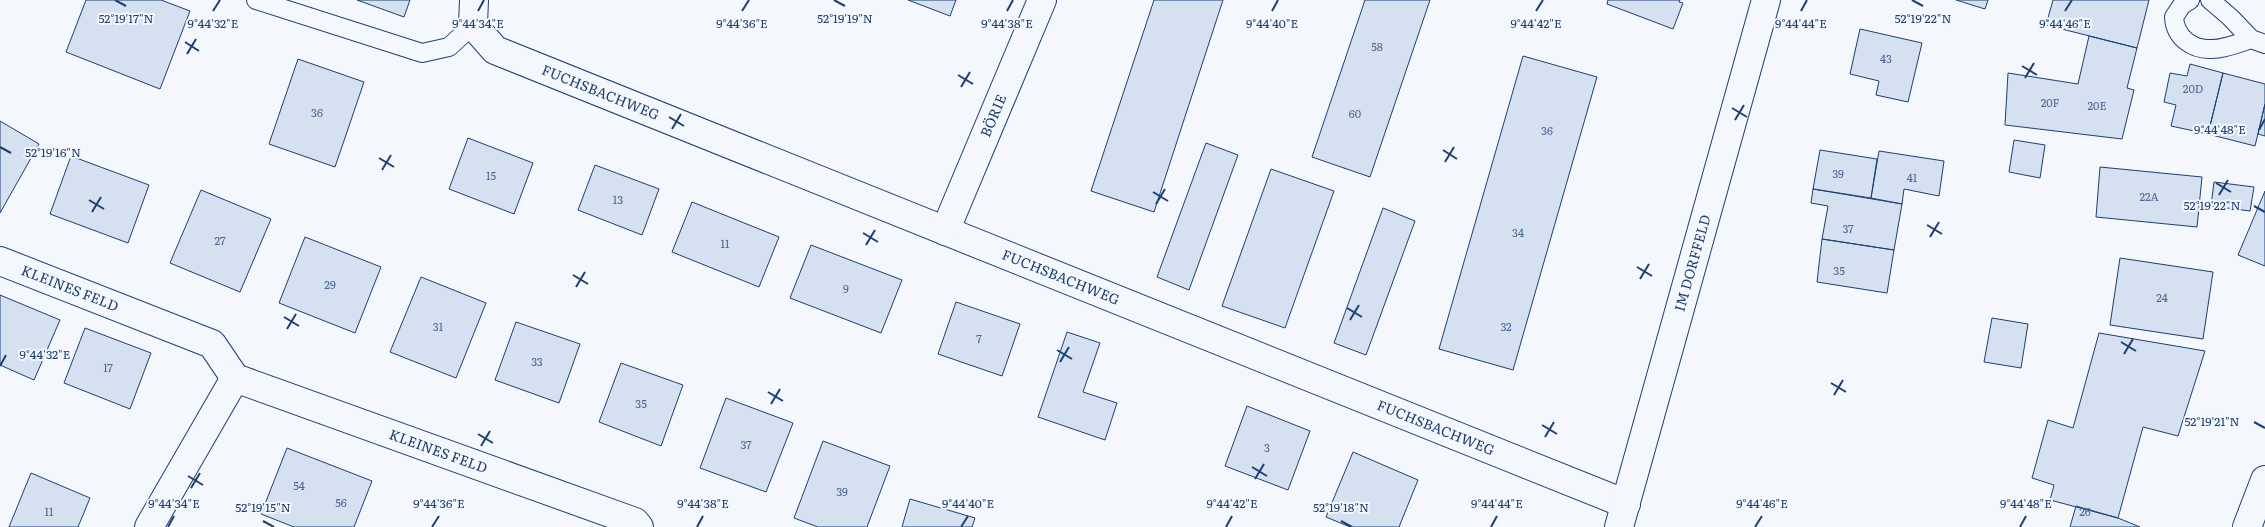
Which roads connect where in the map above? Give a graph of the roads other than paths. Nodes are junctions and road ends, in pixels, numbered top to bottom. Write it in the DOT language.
graph roads {
  1 [pos="256,0"];
  2 [pos="1042,0"];
  3 [pos="1766,0"];
  4 [pos="2190,0"];
  5 [pos="2210,0"];
  6 [pos="474,13"];
  7 [pos="2258,42"];
  8 [pos="945,231"];
  9 [pos="0,261"];
  10 [pos="235,378"];
  11 [pos="2265,480"];
  12 [pos="1622,516"];
  13 [pos="148,527"];
  14 [pos="640,527"];
  15 [pos="2247,527"];
  1 -- 6 [label="lane"];
  2 -- 8 [label="street, BÖRIE"];
  3 -- 12 [label="street, IM DORFFELD"];
  4 -- 7 [label="lane"];
  5 -- 7 [label="lane"];
  6 -- 8 [label="street, FUCHSBACHWEG"];
  8 -- 12 [label="street, FUCHSBACHWEG"];
  9 -- 10 [label="street, KLEINES FELD"];
  10 -- 13 [label="street"];
  10 -- 14 [label="street, KLEINES FELD"];
  11 -- 15 [label="street"];
}
